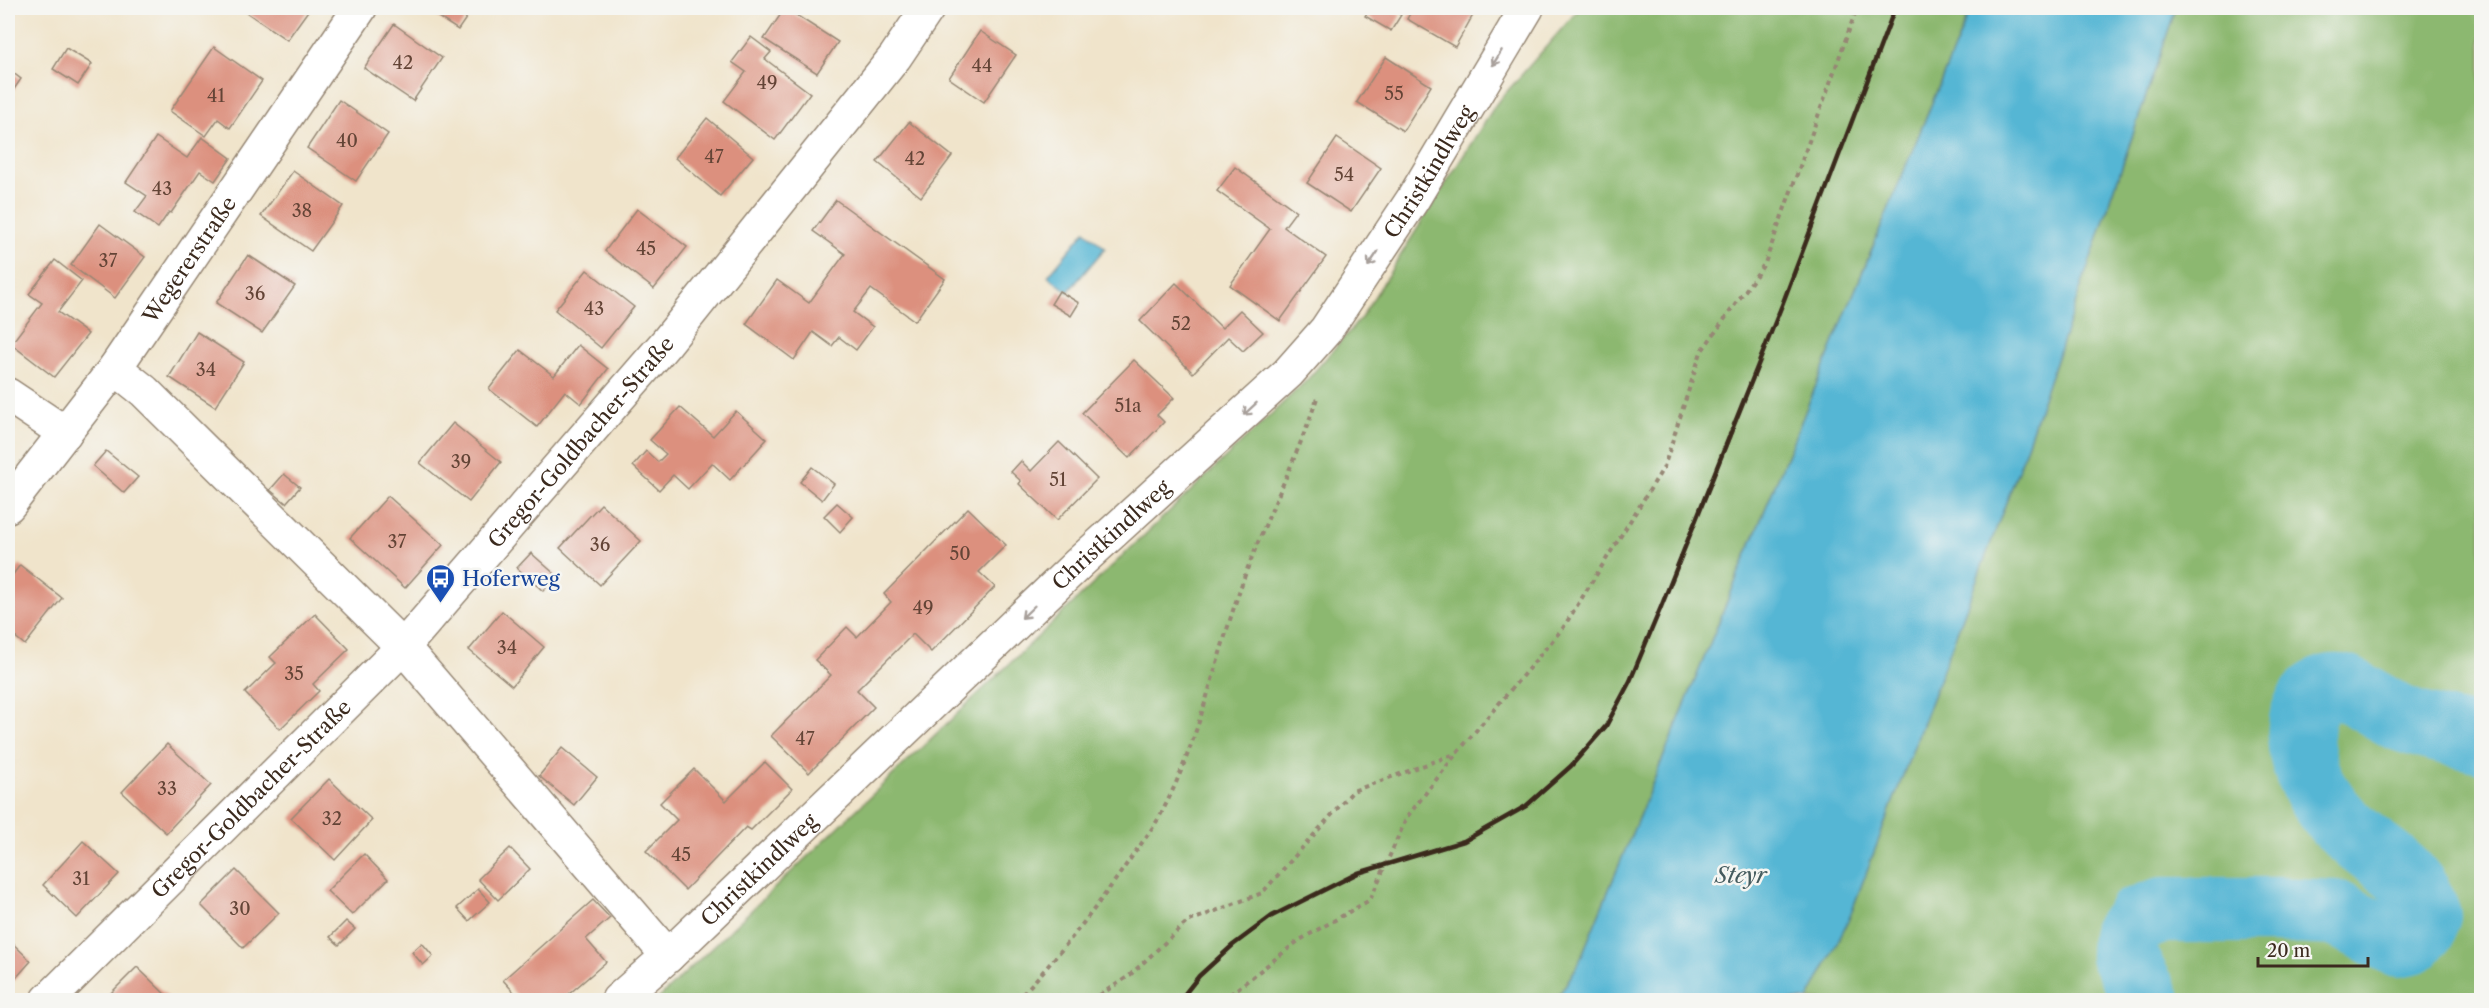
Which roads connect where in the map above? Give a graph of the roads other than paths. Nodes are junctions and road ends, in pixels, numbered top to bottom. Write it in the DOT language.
graph roads {
  1 [pos="360,8"];
  2 [pos="928,8"];
  3 [pos="1527,8"];
  4 [pos="115,368"];
  5 [pos="8,395"];
  6 [pos="64,433"];
  7 [pos="8,506"];
  8 [pos="403,647"];
  9 [pos="668,956"];
  10 [pos="48,1000"];
  11 [pos="618,1000"];
  1 -- 4 [label="street, Wegererstraße"];
  2 -- 8 [label="street, Gregor-Goldbacher-Straße"];
  3 -- 9 [label="street, Christkindlweg, one-way"];
  4 -- 6 [label="street, Wegererstraße"];
  4 -- 8 [label="street"];
  5 -- 6 [label="street"];
  6 -- 7 [label="street, Wegererstraße"];
  8 -- 9 [label="street"];
  8 -- 10 [label="street, Gregor-Goldbacher-Straße"];
  9 -- 11 [label="street, Christkindlweg"];
}
